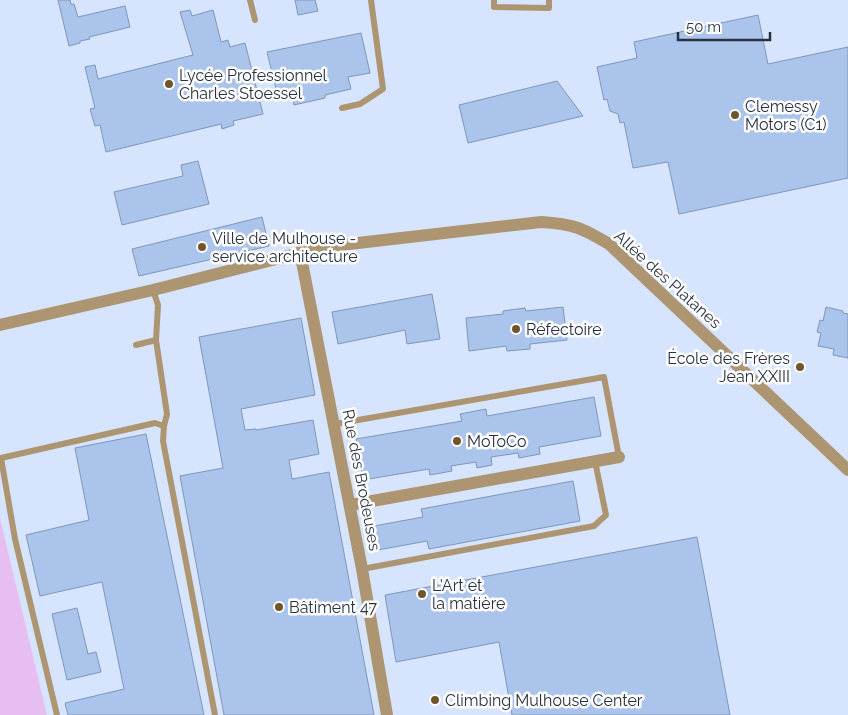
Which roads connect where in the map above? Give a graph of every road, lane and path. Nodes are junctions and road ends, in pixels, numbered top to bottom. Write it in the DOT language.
graph roads {
  1 [pos="250,0"];
  2 [pos="371,0"];
  3 [pos="494,0"];
  4 [pos="549,0"];
  5 [pos="254,20"];
  6 [pos="342,108"];
  7 [pos="300,252"];
  8 [pos="153,290"];
  9 [pos="0,325"];
  10 [pos="156,340"];
  11 [pos="136,345"];
  12 [pos="334,424"];
  13 [pos="164,426"];
  14 [pos="620,457"];
  15 [pos="595,461"];
  16 [pos="848,470"];
  17 [pos="350,505"];
  18 [pos="362,569"];
  19 [pos="57,715"];
  20 [pos="215,715"];
  21 [pos="387,715"];
  1 -- 5 [label="lane"];
  2 -- 6 [label="lane"];
  3 -- 4 [label="lane"];
  7 -- 8 [label="street, Allée des Platanes"];
  7 -- 12 [label="street, Rue des Brodeuses"];
  7 -- 16 [label="street, Allée des Platanes"];
  8 -- 9 [label="street, Allée des Platanes"];
  8 -- 10 [label="lane"];
  10 -- 11 [label="lane"];
  10 -- 13 [label="lane"];
  12 -- 14 [label="lane"];
  12 -- 17 [label="street, Rue des Brodeuses"];
  13 -- 19 [label="lane"];
  13 -- 20 [label="lane"];
  14 -- 15 [label="street"];
  15 -- 17 [label="street"];
  15 -- 18 [label="lane"];
  17 -- 18 [label="street, Rue des Brodeuses"];
  18 -- 21 [label="street, Rue des Brodeuses"];
}
